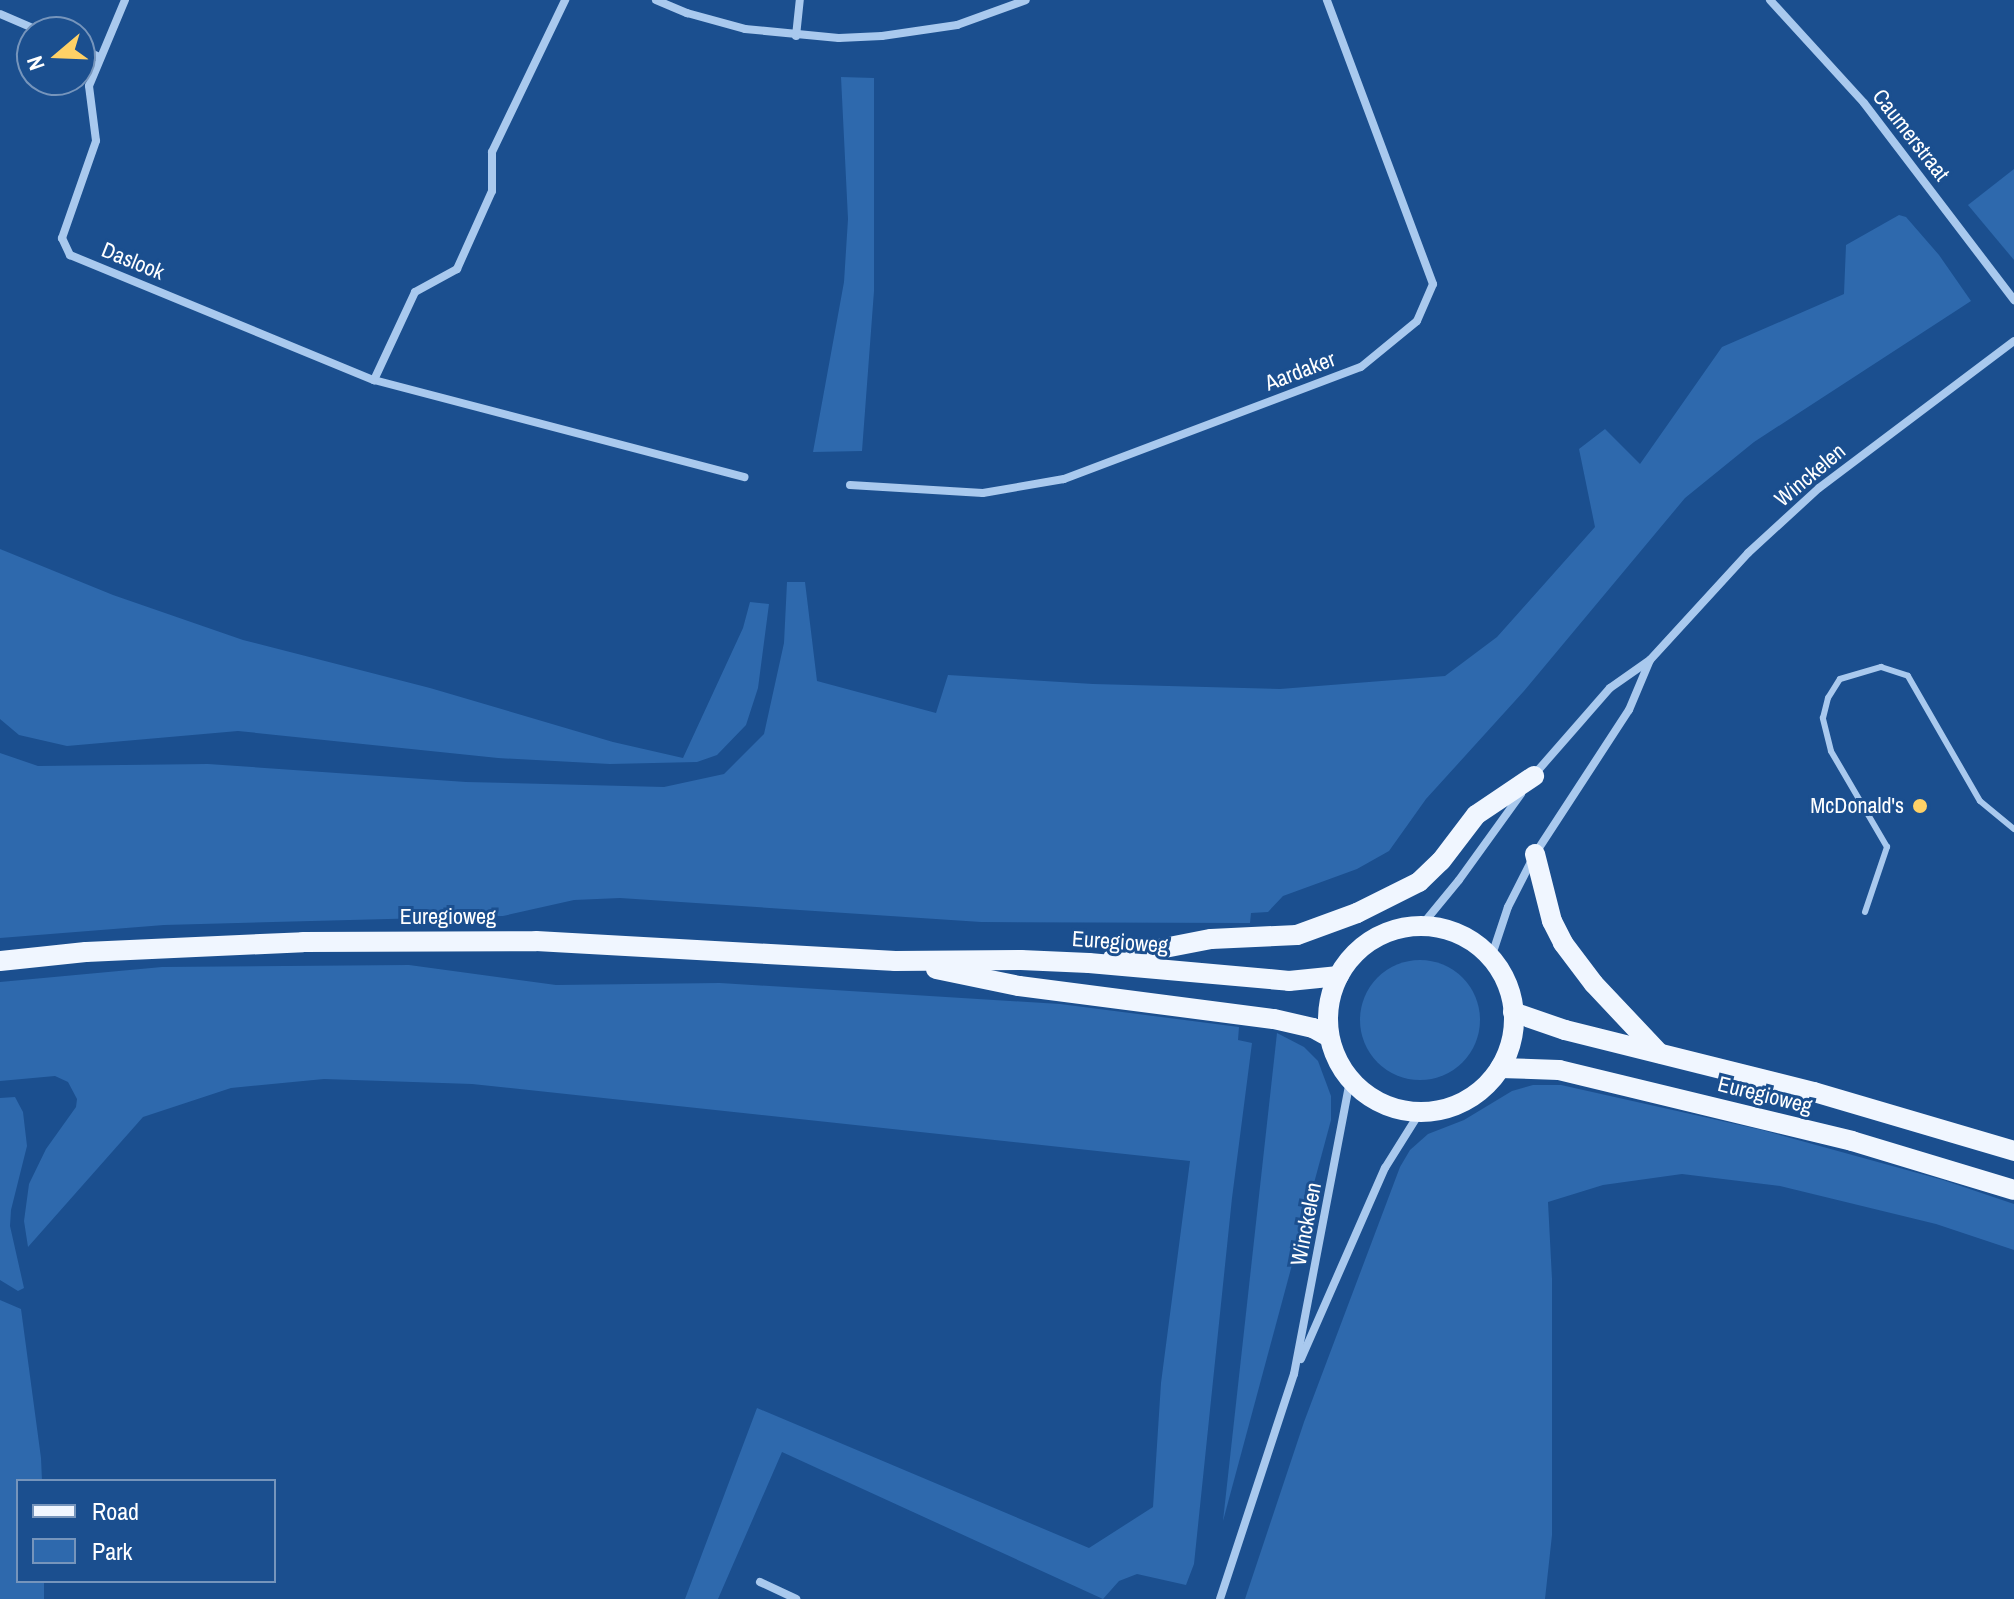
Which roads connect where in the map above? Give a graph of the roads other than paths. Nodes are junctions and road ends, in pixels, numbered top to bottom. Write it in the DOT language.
graph roads {
  1 [pos="125,0"];
  2 [pos="565,0"];
  3 [pos="656,0"];
  4 [pos="800,0"];
  5 [pos="1026,0"];
  6 [pos="1327,0"];
  7 [pos="1770,0"];
  8 [pos="796,36"];
  9 [pos="96,56"];
  10 [pos="99,57"];
  11 [pos="2014,300"];
  12 [pos="2014,341"];
  13 [pos="374,380"];
  14 [pos="745,477"];
  15 [pos="850,485"];
  16 [pos="1650,660"];
  17 [pos="1534,776"];
  18 [pos="2014,829"];
  19 [pos="1535,854"];
  20 [pos="1865,912"];
  21 [pos="1422,925"];
  22 [pos="1491,958"];
  23 [pos="0,961"];
  24 [pos="895,961"];
  25 [pos="1089,963"];
  26 [pos="1339,976"];
  27 [pos="1513,1012"];
  28 [pos="1329,1037"];
  29 [pos="1659,1053"];
  30 [pos="1500,1068"];
  31 [pos="1350,1080"];
  32 [pos="1420,1112"];
  33 [pos="2014,1151"];
  34 [pos="2014,1190"];
  35 [pos="1294,1374"];
  36 [pos="760,1582"];
  37 [pos="796,1599"];
  38 [pos="1220,1599"];
  1 -- 10 [label="street, Daslook"];
  2 -- 13 [label="street"];
  3 -- 8 [label="street"];
  4 -- 8 [label="street"];
  5 -- 8 [label="street"];
  6 -- 15 [label="street, Aardaker"];
  7 -- 11 [label="street, Caumerstraat"];
  9 -- 10 [label="street"];
  10 -- 13 [label="street, Daslook"];
  12 -- 16 [label="street, Winckelen"];
  13 -- 14 [label="street, Daslook"];
  16 -- 17 [label="street, Winckelen"];
  16 -- 19 [label="street, Winckelen"];
  17 -- 21 [label="street, Winckelen"];
  17 -- 25 [label="main road"];
  18 -- 20 [label="lane"];
  19 -- 22 [label="street, Winckelen"];
  19 -- 29 [label="main road"];
  21 -- 22 [label="main road"];
  21 -- 26 [label="main road"];
  22 -- 27 [label="main road"];
  23 -- 24 [label="main road, Euregioweg"];
  24 -- 25 [label="main road, Euregioweg"];
  24 -- 28 [label="main road, Euregioweg"];
  25 -- 26 [label="main road, Euregioweg"];
  26 -- 28 [label="main road"];
  27 -- 29 [label="main road, Euregioweg"];
  27 -- 30 [label="main road"];
  28 -- 31 [label="main road"];
  29 -- 33 [label="main road, Euregioweg"];
  30 -- 32 [label="main road"];
  30 -- 34 [label="main road, Euregioweg"];
  31 -- 32 [label="main road"];
  31 -- 35 [label="street, Winckelen"];
  32 -- 35 [label="street, Winckelen"];
  35 -- 38 [label="street, Winckelen"];
  36 -- 37 [label="street"];
}
